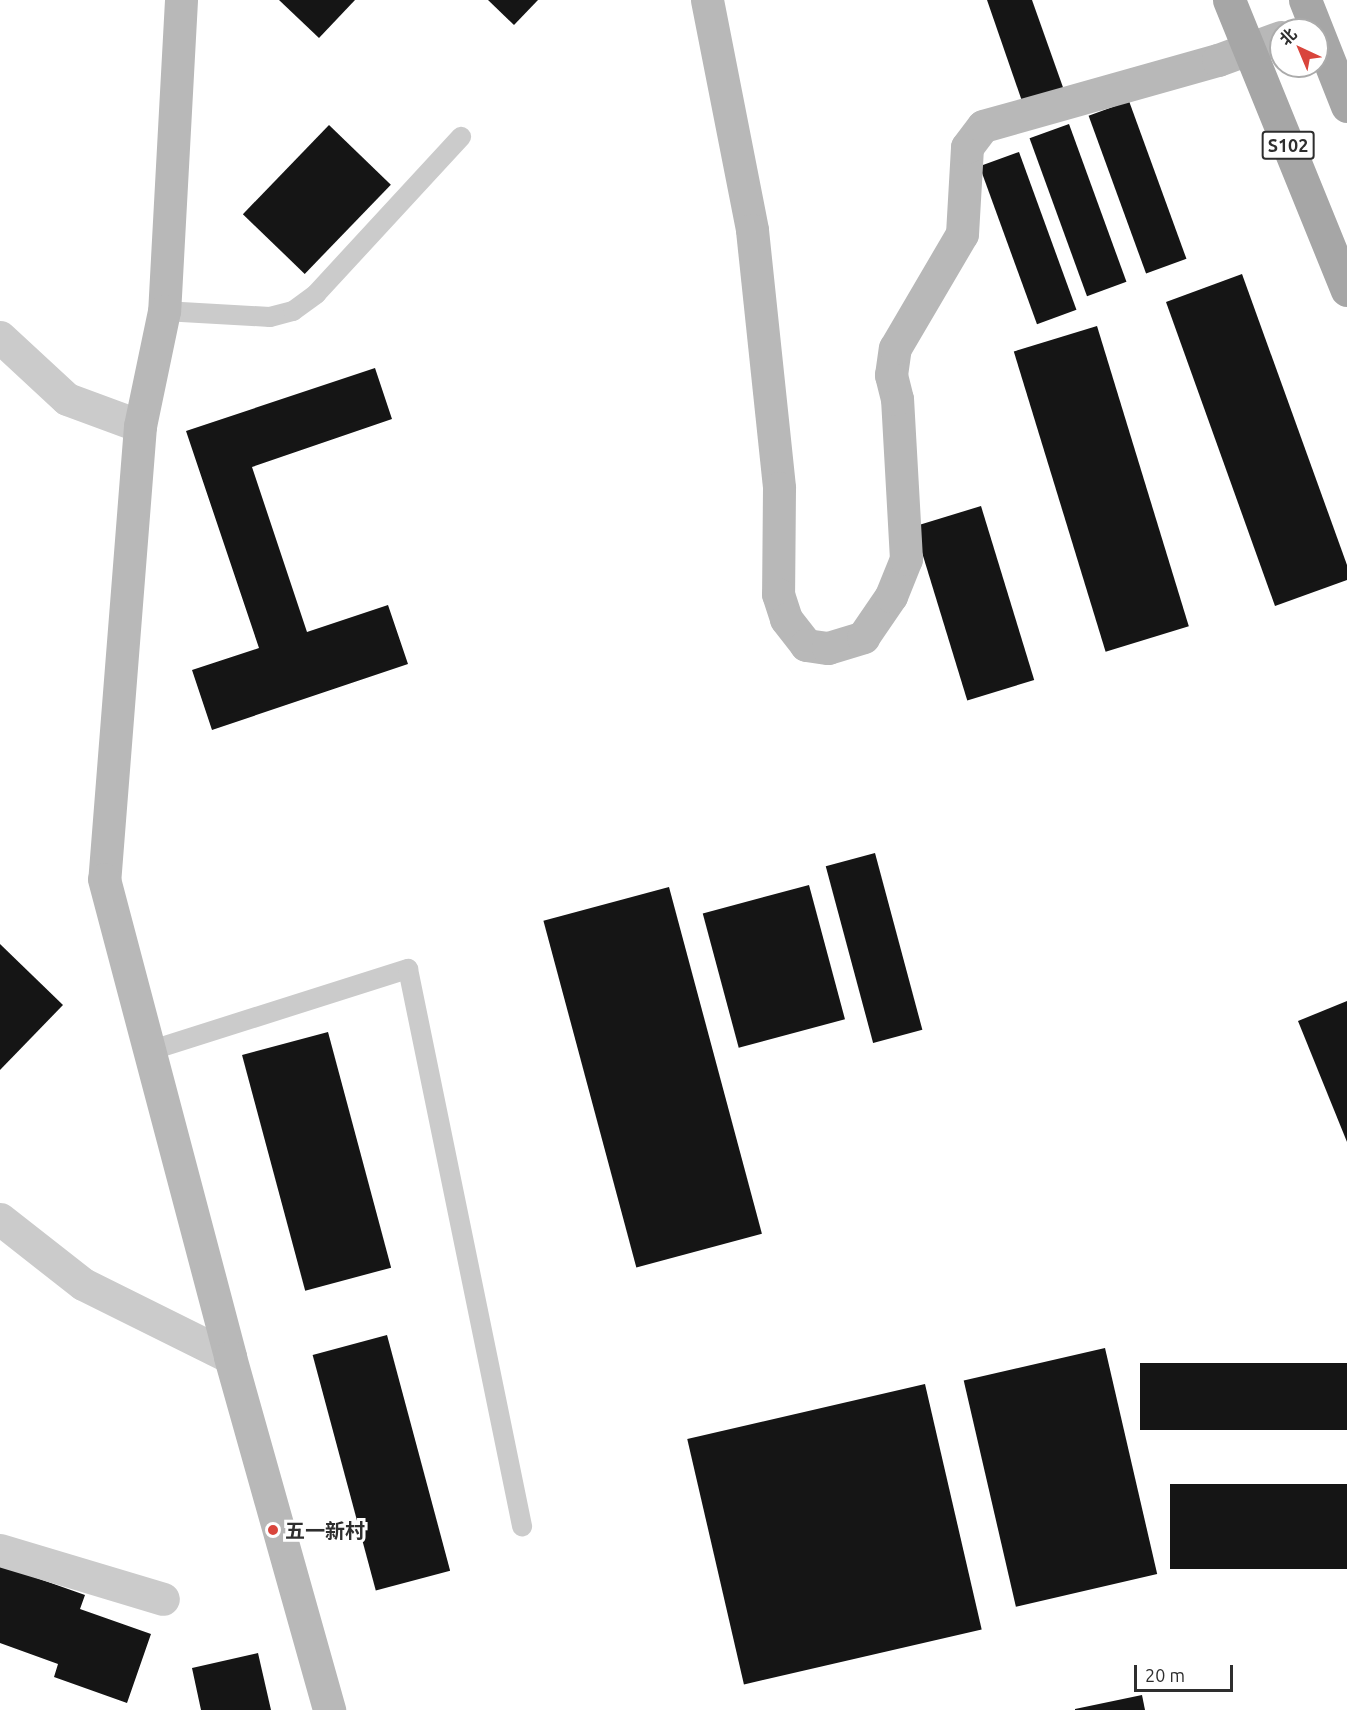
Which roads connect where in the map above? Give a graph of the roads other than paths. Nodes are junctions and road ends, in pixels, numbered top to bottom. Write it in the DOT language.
graph roads {
  1 [pos="181,0"];
  2 [pos="707,0"];
  3 [pos="1229,0"];
  4 [pos="1269,41"];
  5 [pos="1250,48"];
  6 [pos="1329,67"];
  7 [pos="1347,106"];
  8 [pos="461,137"];
  9 [pos="1347,290"];
  10 [pos="164,311"];
  11 [pos="0,337"];
  12 [pos="140,426"];
  13 [pos="149,1051"];
  14 [pos="0,1219"];
  15 [pos="230,1356"];
  16 [pos="522,1526"];
  17 [pos="0,1550"];
  18 [pos="164,1599"];
  19 [pos="329,1710"];
  1 -- 10 [label="street"];
  2 -- 5 [label="street"];
  3 -- 5 [label="main road, S102"];
  4 -- 5 [label="street"];
  5 -- 9 [label="main road, S102"];
  6 -- 7 [label="main road"];
  8 -- 10 [label="lane"];
  10 -- 12 [label="street"];
  11 -- 12 [label="street"];
  12 -- 13 [label="street"];
  13 -- 15 [label="street"];
  13 -- 16 [label="lane"];
  14 -- 15 [label="street"];
  15 -- 19 [label="street"];
  17 -- 18 [label="street"];
}
